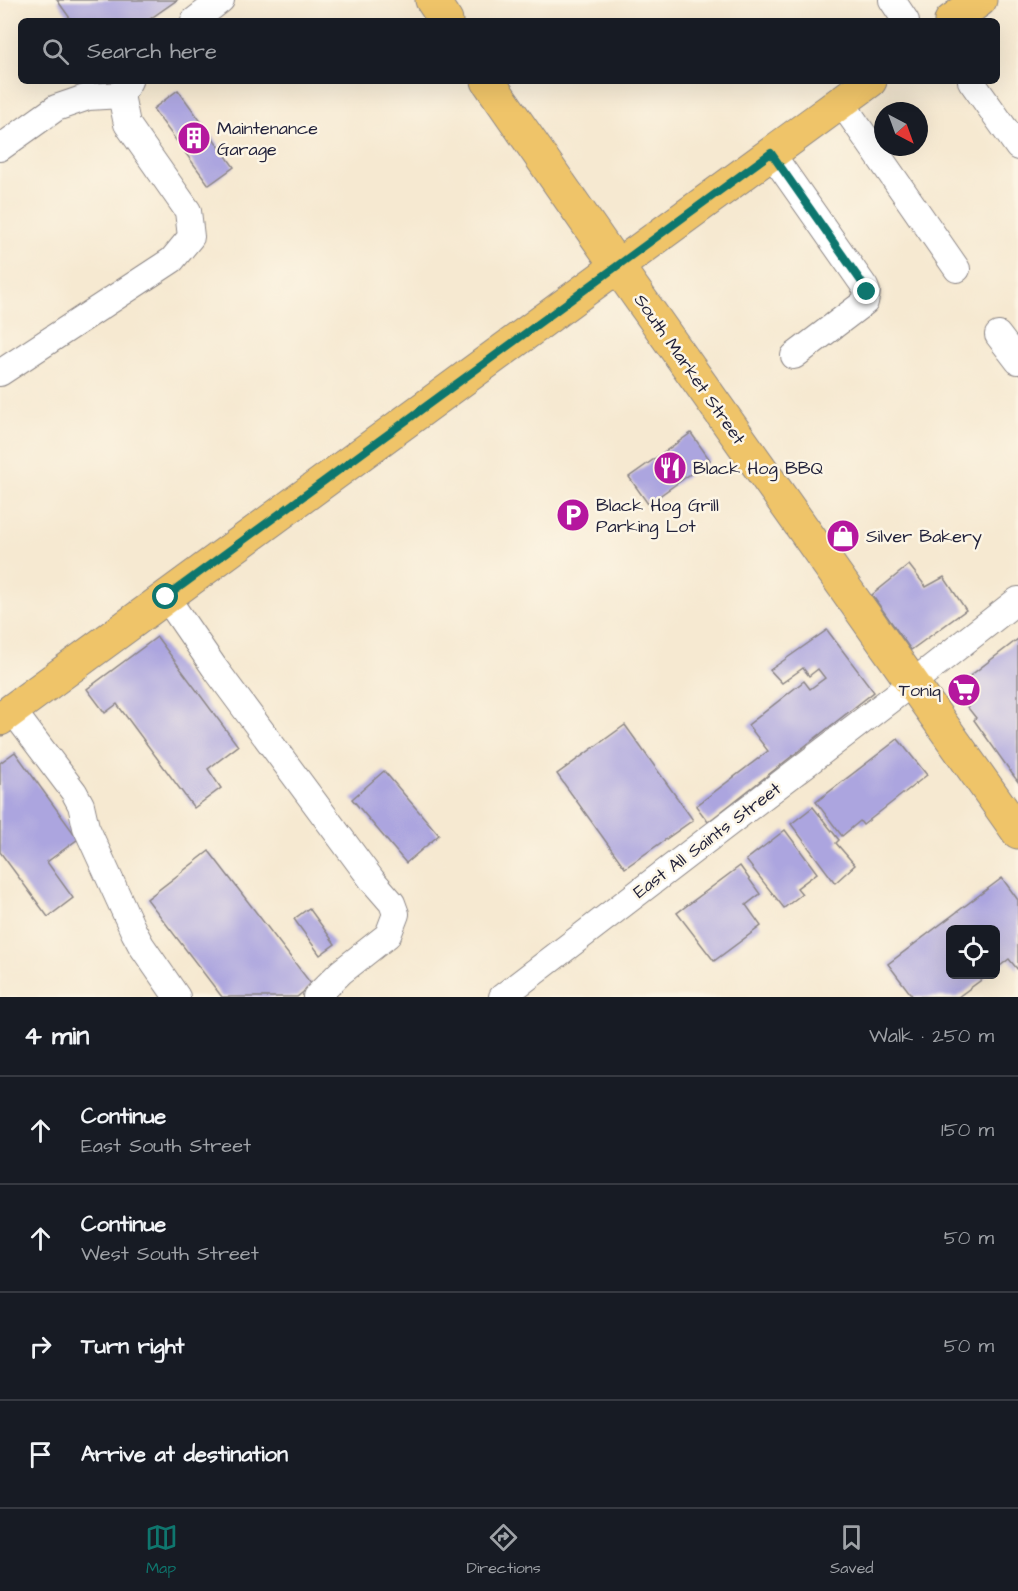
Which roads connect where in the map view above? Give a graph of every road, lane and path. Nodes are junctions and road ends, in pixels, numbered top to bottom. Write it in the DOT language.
graph roads {
  1 [pos="221,0"];
  2 [pos="432,0"];
  3 [pos="892,0"];
  4 [pos="980,0"];
  5 [pos="198,18"];
  6 [pos="444,18"];
  7 [pos="904,18"];
  8 [pos="955,18"];
  9 [pos="490,84"];
  10 [pos="866,84"];
  11 [pos="973,84"];
  12 [pos="125,88"];
  13 [pos="842,102"];
  14 [pos="1018,147"];
  15 [pos="0,148"];
  16 [pos="771,153"];
  17 [pos="617,266"];
  18 [pos="957,269"];
  19 [pos="998,335"];
  20 [pos="794,356"];
  21 [pos="1018,361"];
  22 [pos="0,374"];
  23 [pos="166,597"];
  24 [pos="1018,600"];
  25 [pos="912,683"];
  26 [pos="6,714"];
  27 [pos="1018,832"];
  28 [pos="177,997"];
  29 [pos="316,997"];
  30 [pos="502,997"];
  1 -- 5 [label="street"];
  2 -- 6 [label="main road"];
  3 -- 7 [label="street"];
  4 -- 8 [label="main road"];
  9 -- 17 [label="main road, South Market Street"];
  10 -- 13 [label="main road"];
  11 -- 14 [label="street"];
  12 -- 15 [label="street"];
  12 -- 22 [label="street"];
  13 -- 16 [label="main road"];
  13 -- 18 [label="street"];
  16 -- 17 [label="main road"];
  16 -- 20 [label="street"];
  17 -- 23 [label="main road"];
  17 -- 25 [label="main road, South Market Street"];
  19 -- 21 [label="street"];
  23 -- 26 [label="main road"];
  23 -- 29 [label="street"];
  24 -- 25 [label="street, East All Saints Street"];
  25 -- 27 [label="main road, South Market Street"];
  25 -- 30 [label="street, East All Saints Street"];
  26 -- 28 [label="street"];
}
